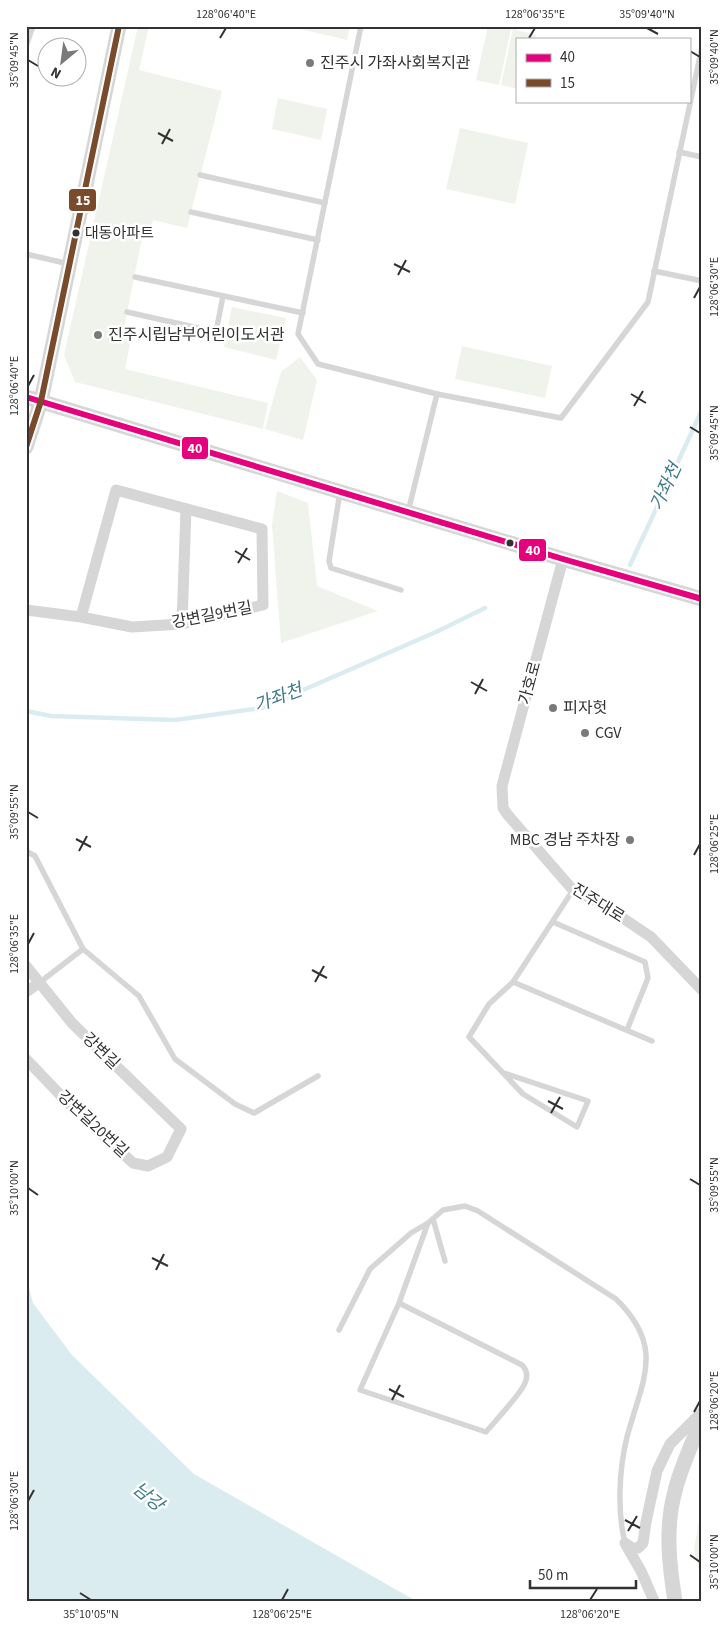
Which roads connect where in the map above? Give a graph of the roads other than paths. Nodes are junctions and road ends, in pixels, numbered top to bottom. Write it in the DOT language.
graph roads {
  1 [pos="33,26"];
  2 [pos="119,26"];
  3 [pos="361,26"];
  4 [pos="26,46"];
  5 [pos="702,47"];
  6 [pos="680,152"];
  7 [pos="702,157"];
  8 [pos="200,175"];
  9 [pos="325,203"];
  10 [pos="191,212"];
  11 [pos="318,240"];
  12 [pos="26,254"];
  13 [pos="68,264"];
  14 [pos="654,271"];
  15 [pos="135,277"];
  16 [pos="702,281"];
  17 [pos="223,296"];
  18 [pos="127,312"];
  19 [pos="303,313"];
  20 [pos="437,394"];
  21 [pos="26,397"];
  22 [pos="41,401"];
  23 [pos="26,447"];
  24 [pos="340,492"];
  25 [pos="186,509"];
  26 [pos="408,512"];
  27 [pos="563,559"];
  28 [pos="401,590"];
  29 [pos="702,598"];
  30 [pos="26,610"];
  31 [pos="81,617"];
  32 [pos="182,624"];
  33 [pos="503,808"];
  34 [pos="26,851"];
  35 [pos="573,890"];
  36 [pos="553,922"];
  37 [pos="83,949"];
  38 [pos="26,966"];
  39 [pos="513,982"];
  40 [pos="39,983"];
  41 [pos="702,990"];
  42 [pos="26,992"];
  43 [pos="627,1030"];
  44 [pos="652,1041"];
  45 [pos="26,1059"];
  46 [pos="504,1072"];
  47 [pos="318,1076"];
  48 [pos="181,1129"];
  49 [pos="430,1221"];
  50 [pos="445,1262"];
  51 [pos="398,1303"];
  52 [pos="339,1330"];
  53 [pos="702,1412"];
  54 [pos="702,1419"];
  55 [pos="625,1543"];
  56 [pos="654,1601"];
  57 [pos="675,1601"];
  1 -- 4 [label="lane"];
  2 -- 13 [label="street"];
  3 -- 9 [label="lane"];
  5 -- 6 [label="lane"];
  6 -- 7 [label="lane"];
  6 -- 14 [label="lane"];
  8 -- 9 [label="lane"];
  9 -- 11 [label="lane"];
  10 -- 11 [label="lane"];
  11 -- 19 [label="lane"];
  12 -- 13 [label="lane"];
  13 -- 22 [label="street"];
  14 -- 16 [label="lane"];
  14 -- 20 [label="lane"];
  15 -- 17 [label="lane"];
  17 -- 18 [label="lane"];
  17 -- 19 [label="lane"];
  19 -- 20 [label="lane"];
  20 -- 26 [label="lane"];
  21 -- 22 [label="street"];
  22 -- 23 [label="street"];
  22 -- 24 [label="street"];
  24 -- 26 [label="street"];
  24 -- 28 [label="lane"];
  25 -- 31 [label="street, 강변길9번길"];
  25 -- 32 [label="street"];
  25 -- 32 [label="street, 강변길9번길"];
  26 -- 27 [label="street"];
  27 -- 29 [label="street"];
  27 -- 33 [label="street, 가호로"];
  30 -- 31 [label="street, 강변길9번길"];
  31 -- 32 [label="street, 강변길9번길"];
  33 -- 35 [label="street, 진주대로"];
  34 -- 37 [label="lane"];
  35 -- 36 [label="lane"];
  35 -- 41 [label="street, 진주대로"];
  36 -- 39 [label="lane"];
  36 -- 43 [label="lane"];
  37 -- 40 [label="lane"];
  37 -- 47 [label="lane"];
  38 -- 40 [label="street, 강변길"];
  39 -- 43 [label="lane"];
  39 -- 46 [label="lane"];
  40 -- 42 [label="street"];
  40 -- 48 [label="street, 강변길"];
  43 -- 44 [label="lane"];
  45 -- 48 [label="street, 강변길20번길"];
  46 -- 46 [label="lane"];
  49 -- 50 [label="lane"];
  49 -- 51 [label="lane"];
  49 -- 52 [label="lane"];
  49 -- 55 [label="lane"];
  51 -- 51 [label="lane"];
  53 -- 55 [label="street"];
  54 -- 57 [label="street"];
  55 -- 56 [label="street"];
}
